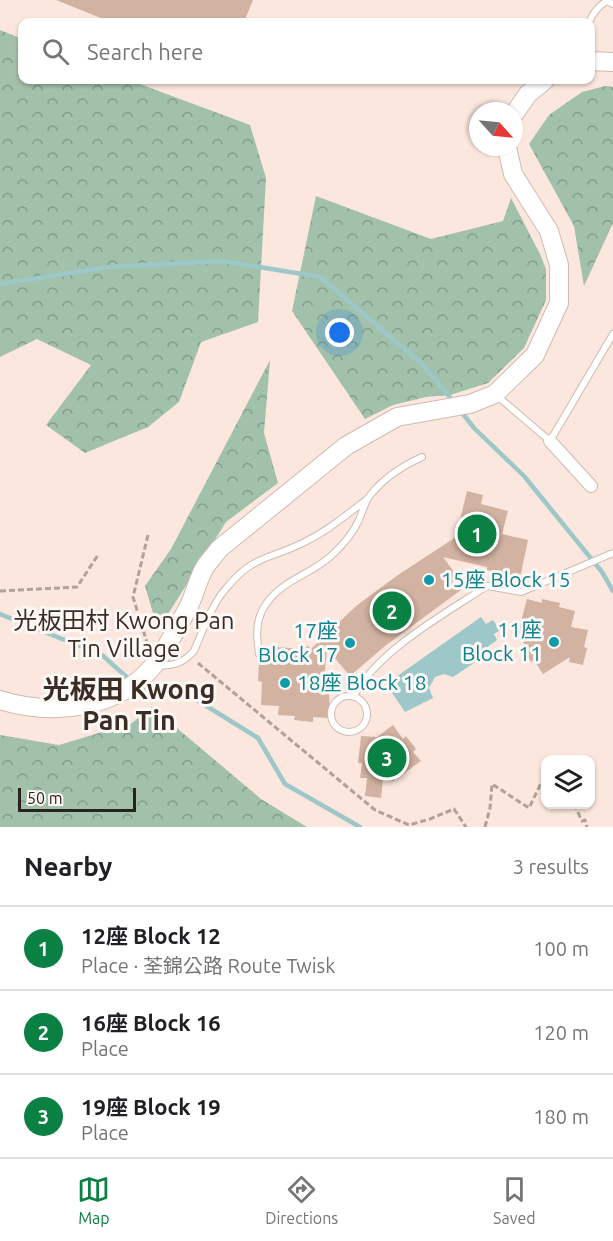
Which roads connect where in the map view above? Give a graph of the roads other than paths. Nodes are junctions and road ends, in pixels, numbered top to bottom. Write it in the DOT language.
graph roads {
  1 [pos="613,4"];
  2 [pos="591,18"];
  3 [pos="595,61"];
  4 [pos="613,62"];
  5 [pos="540,84"];
  6 [pos="520,102"];
  7 [pos="509,156"];
  8 [pos="613,334"];
  9 [pos="495,394"];
  10 [pos="550,441"];
  11 [pos="422,457"];
  12 [pos="591,486"];
  13 [pos="366,500"];
  14 [pos="613,553"];
  15 [pos="258,654"];
  16 [pos="154,665"];
  17 [pos="354,696"];
  18 [pos="0,700"];
  1 -- 2 [label="lane"];
  3 -- 4 [label="main road"];
  5 -- 6 [label="main road"];
  7 -- 9 [label="main road"];
  8 -- 10 [label="lane"];
  9 -- 10 [label="lane"];
  9 -- 16 [label="main road"];
  10 -- 12 [label="street"];
  11 -- 13 [label="lane"];
  13 -- 15 [label="lane"];
  13 -- 16 [label="lane"];
  14 -- 17 [label="lane"];
  16 -- 18 [label="main road"];
  17 -- 17 [label="lane"];
}
